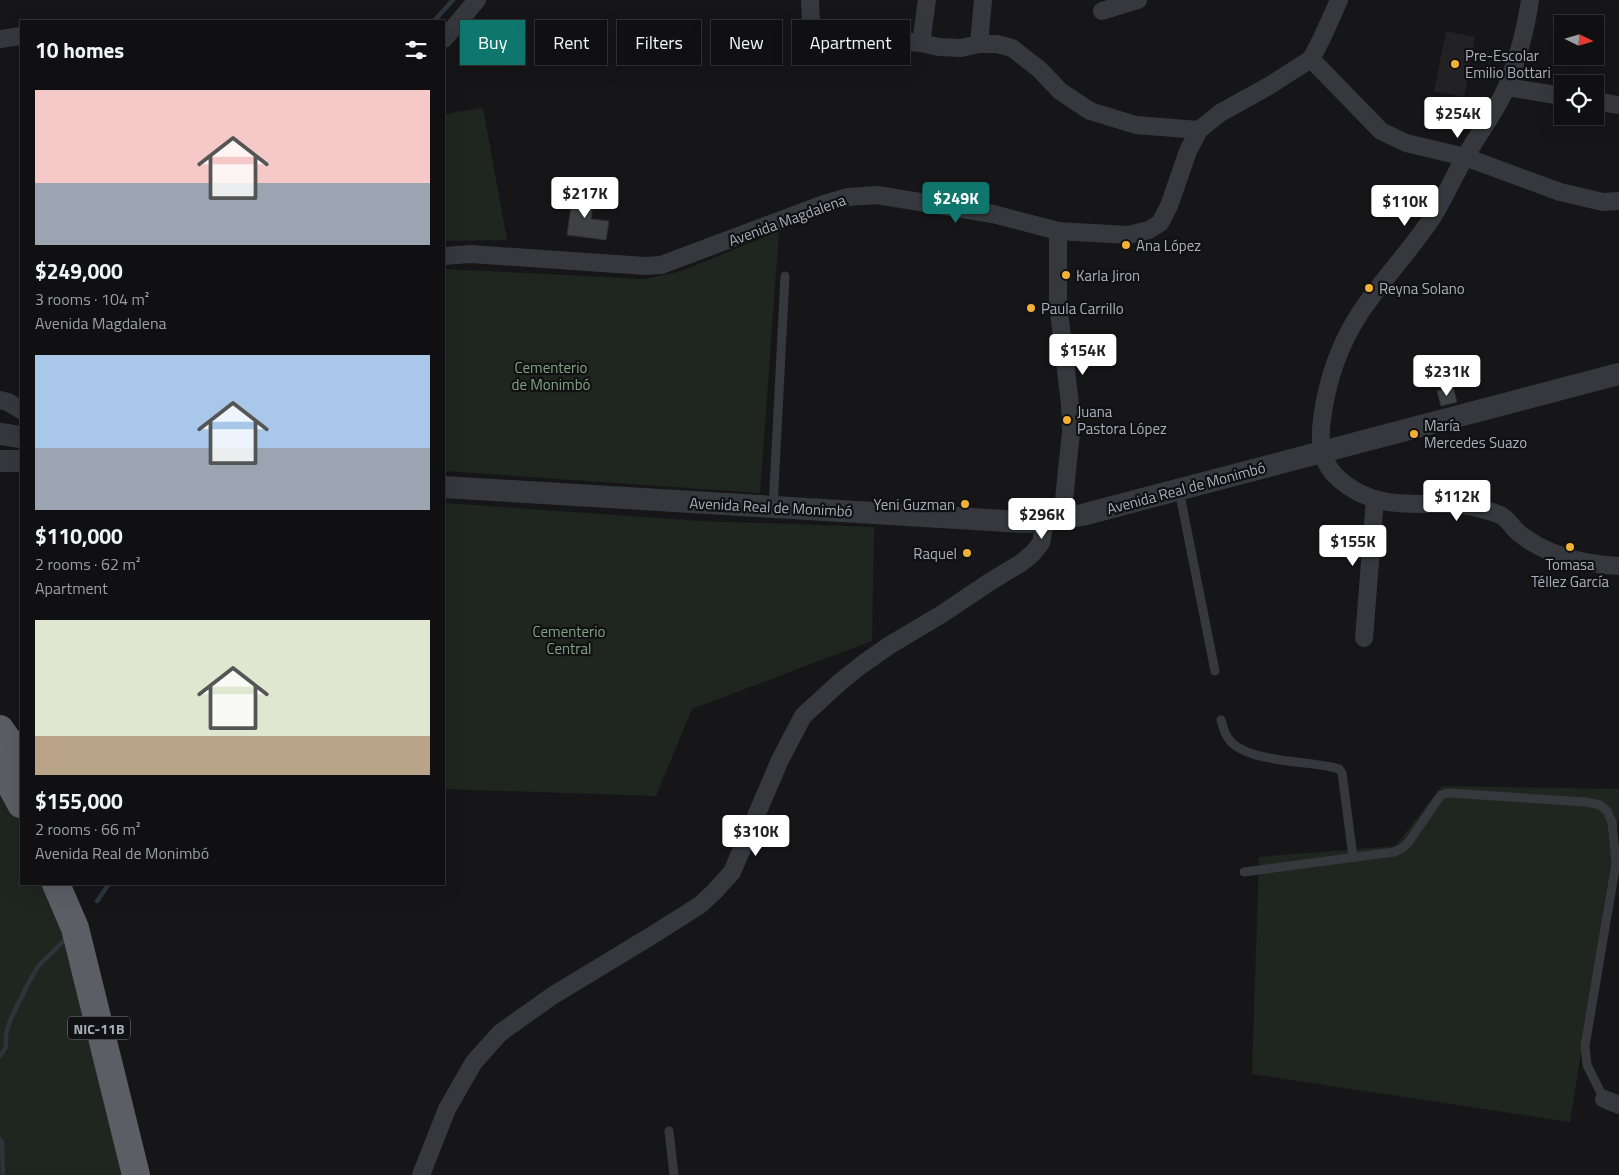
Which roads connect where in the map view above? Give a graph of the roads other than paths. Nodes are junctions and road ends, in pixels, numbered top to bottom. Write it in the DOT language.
graph roads {
  1 [pos="477,0"];
  2 [pos="810,0"];
  3 [pos="927,0"];
  4 [pos="983,0"];
  5 [pos="1138,0"];
  6 [pos="1338,0"];
  7 [pos="1530,0"];
  8 [pos="1102,11"];
  9 [pos="20,36"];
  10 [pos="445,38"];
  11 [pos="0,39"];
  12 [pos="921,43"];
  13 [pos="979,44"];
  14 [pos="1311,59"];
  15 [pos="1507,87"];
  16 [pos="1554,95"];
  17 [pos="1604,102"];
  18 [pos="1619,105"];
  19 [pos="1199,130"];
  20 [pos="1465,157"];
  21 [pos="1619,202"];
  22 [pos="1058,231"];
  23 [pos="445,256"];
  24 [pos="785,276"];
  25 [pos="1619,374"];
  26 [pos="0,400"];
  27 [pos="20,409"];
  28 [pos="0,434"];
  29 [pos="20,437"];
  30 [pos="1321,452"];
  31 [pos="0,461"];
  32 [pos="20,462"];
  33 [pos="445,487"];
  34 [pos="1180,490"];
  35 [pos="1375,500"];
  36 [pos="773,508"];
  37 [pos="1054,520"];
  38 [pos="1619,566"];
  39 [pos="1364,638"];
  40 [pos="1215,670"];
  41 [pos="1221,720"];
  42 [pos="0,729"];
  43 [pos="20,758"];
  44 [pos="0,765"];
  45 [pos="20,802"];
  46 [pos="1353,858"];
  47 [pos="1244,872"];
  48 [pos="56,885"];
  49 [pos="75,885"];
  50 [pos="1611,1102"];
  51 [pos="669,1131"];
  52 [pos="136,1175"];
  53 [pos="154,1175"];
  54 [pos="421,1175"];
  55 [pos="674,1175"];
  1 -- 10 [label="street"];
  2 -- 12 [label="street"];
  3 -- 12 [label="street"];
  4 -- 13 [label="street"];
  5 -- 8 [label="street"];
  6 -- 14 [label="street"];
  7 -- 15 [label="street"];
  9 -- 11 [label="street"];
  12 -- 13 [label="street"];
  13 -- 19 [label="street"];
  14 -- 19 [label="street, Avenida Magdalena"];
  14 -- 20 [label="street"];
  15 -- 16 [label="street"];
  15 -- 20 [label="street"];
  17 -- 18 [label="street"];
  19 -- 22 [label="street, Avenida Magdalena"];
  20 -- 21 [label="street"];
  20 -- 30 [label="street"];
  22 -- 23 [label="street, Avenida Magdalena"];
  22 -- 37 [label="street"];
  24 -- 36 [label="lane"];
  25 -- 30 [label="street, Avenida Real de Monimbó"];
  26 -- 27 [label="street"];
  28 -- 29 [label="street"];
  30 -- 34 [label="street, Avenida Real de Monimbó"];
  30 -- 35 [label="street"];
  31 -- 32 [label="street"];
  33 -- 36 [label="street, Avenida Real de Monimbó"];
  34 -- 37 [label="street, Avenida Real de Monimbó"];
  34 -- 40 [label="lane"];
  35 -- 38 [label="street"];
  35 -- 39 [label="street"];
  36 -- 37 [label="street, Avenida Real de Monimbó"];
  37 -- 54 [label="street"];
  41 -- 46 [label="lane"];
  42 -- 43 [label="highway"];
  44 -- 45 [label="highway"];
  46 -- 47 [label="lane"];
  46 -- 50 [label="lane"];
  48 -- 52 [label="highway, NIC-11B"];
  49 -- 53 [label="highway, NIC-11B"];
  51 -- 55 [label="lane"];
}
